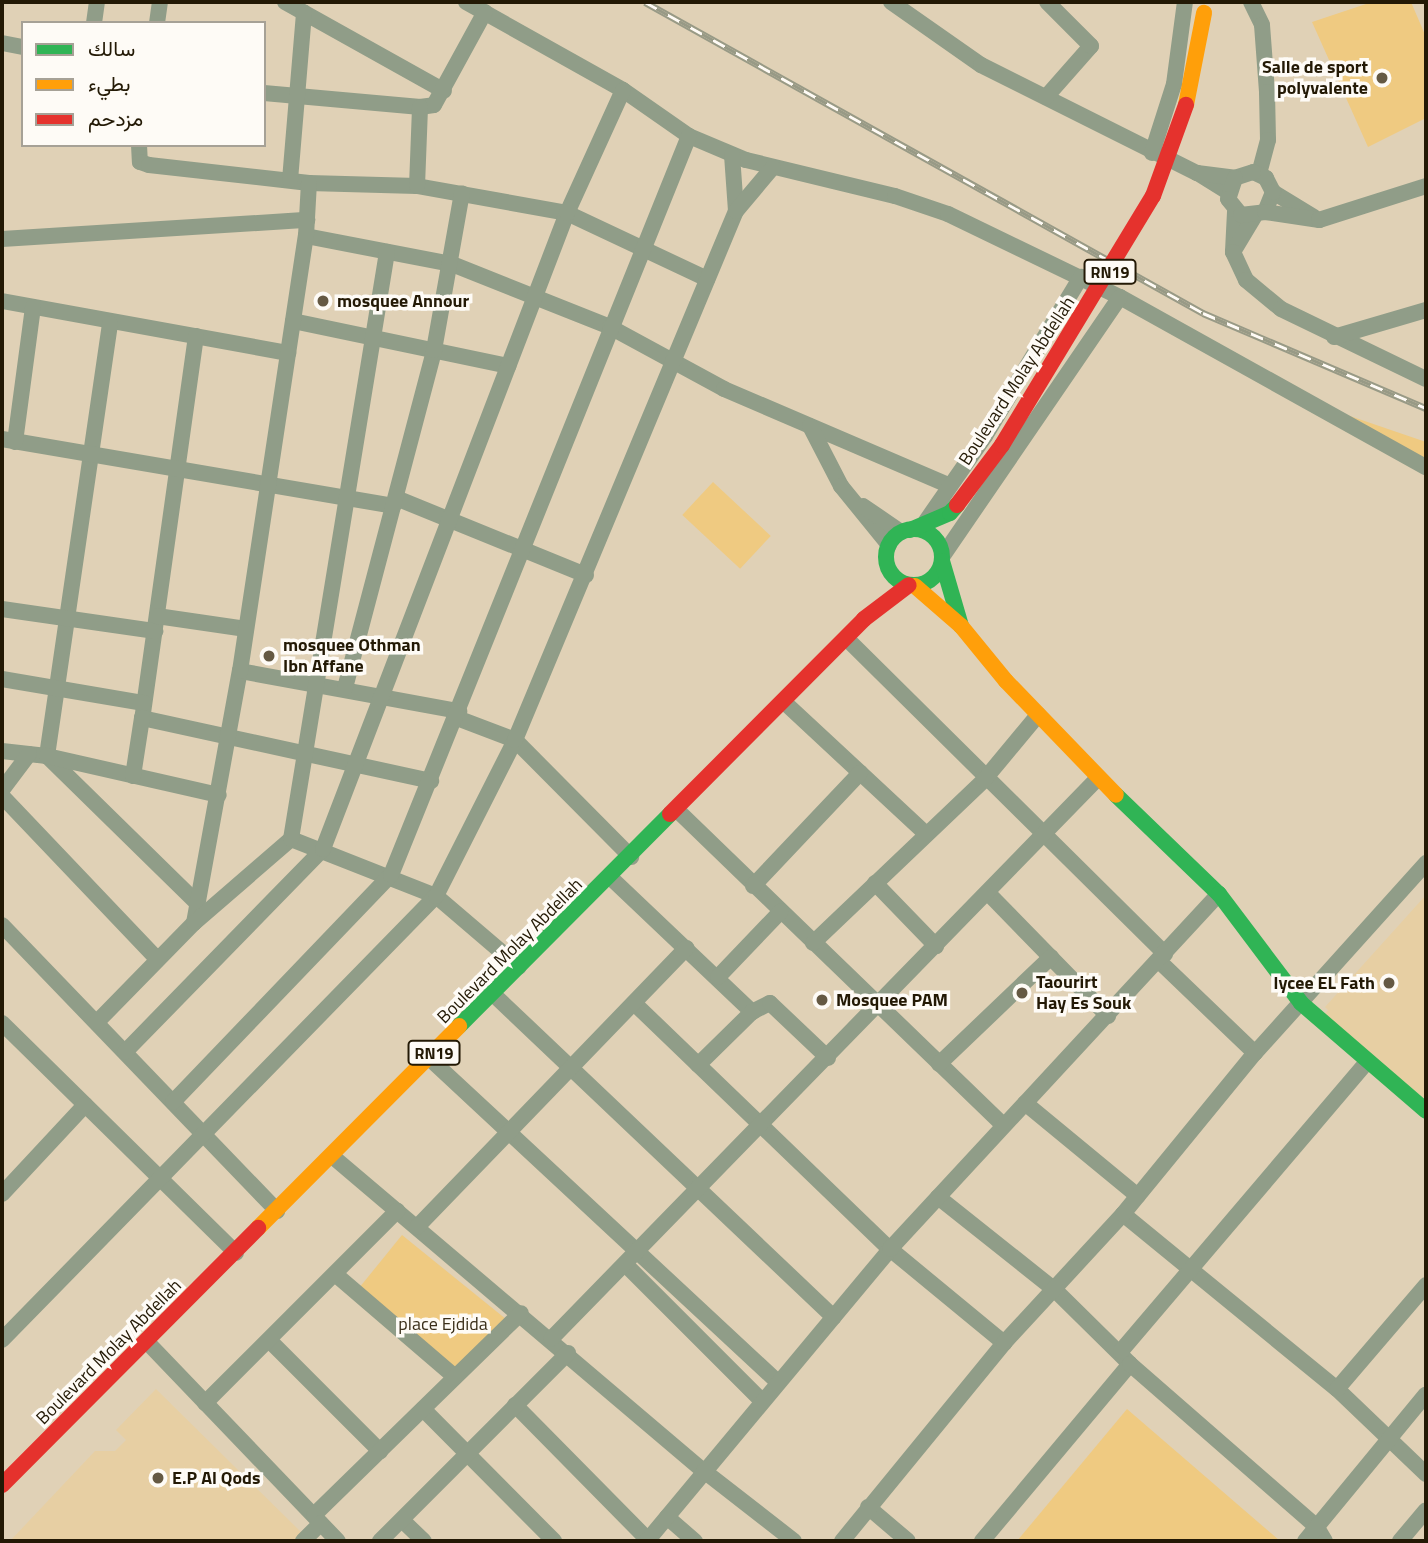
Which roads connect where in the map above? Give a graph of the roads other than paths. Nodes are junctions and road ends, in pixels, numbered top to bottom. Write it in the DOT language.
graph roads {
  1 [pos="97,2"];
  2 [pos="160,2"];
  3 [pos="285,2"];
  4 [pos="466,2"];
  5 [pos="891,2"];
  6 [pos="1046,2"];
  7 [pos="1185,2"];
  8 [pos="1251,2"];
  9 [pos="1204,5"];
  10 [pos="485,12"];
  11 [pos="304,13"];
  12 [pos="94,21"];
  13 [pos="157,21"];
  14 [pos="2,43"];
  15 [pos="21,47"];
  16 [pos="623,90"];
  17 [pos="444,91"];
  18 [pos="266,93"];
  19 [pos="296,96"];
  20 [pos="1046,97"];
  21 [pos="421,107"];
  22 [pos="689,136"];
  23 [pos="139,147"];
  24 [pos="1152,153"];
  25 [pos="733,155"];
  26 [pos="773,167"];
  27 [pos="1259,174"];
  28 [pos="290,180"];
  29 [pos="309,183"];
  30 [pos="1231,185"];
  31 [pos="417,186"];
  32 [pos="1426,186"];
  33 [pos="1273,192"];
  34 [pos="462,193"];
  35 [pos="736,211"];
  36 [pos="1235,212"];
  37 [pos="567,213"];
  38 [pos="1259,215"];
  39 [pos="1319,220"];
  40 [pos="307,228"];
  41 [pos="2,239"];
  42 [pos="642,248"];
  43 [pos="387,252"];
  44 [pos="1233,252"];
  45 [pos="452,264"];
  46 [pos="1081,277"];
  47 [pos="707,279"];
  48 [pos="1120,297"];
  49 [pos="535,298"];
  50 [pos="2,301"];
  51 [pos="33,307"];
  52 [pos="1426,310"];
  53 [pos="293,321"];
  54 [pos="110,324"];
  55 [pos="610,327"];
  56 [pos="197,336"];
  57 [pos="370,337"];
  58 [pos="1334,337"];
  59 [pos="434,350"];
  60 [pos="288,353"];
  61 [pos="674,358"];
  62 [pos="508,366"];
  63 [pos="1426,379"];
  64 [pos="810,426"];
  65 [pos="9,441"];
  66 [pos="92,454"];
  67 [pos="1426,467"];
  68 [pos="178,469"];
  69 [pos="267,482"];
  70 [pos="950,486"];
  71 [pos="344,497"];
  72 [pos="855,501"];
  73 [pos="395,502"];
  74 [pos="953,509"];
  75 [pos="449,518"];
  76 [pos="926,521"];
  77 [pos="906,531"];
  78 [pos="522,547"];
  79 [pos="887,550"];
  80 [pos="941,555"];
  81 [pos="586,575"];
  82 [pos="912,585"];
  83 [pos="2,609"];
  84 [pos="66,619"];
  85 [pos="864,619"];
  86 [pos="156,624"];
  87 [pos="961,626"];
  88 [pos="246,629"];
  89 [pos="846,638"];
  90 [pos="240,671"];
  91 [pos="2,679"];
  92 [pos="315,684"];
  93 [pos="345,688"];
  94 [pos="55,689"];
  95 [pos="380,696"];
  96 [pos="783,701"];
  97 [pos="143,710"];
  98 [pos="458,714"];
  99 [pos="1038,715"];
  100 [pos="229,737"];
  101 [pos="515,740"];
  102 [pos="2,751"];
  103 [pos="29,754"];
  104 [pos="305,754"];
  105 [pos="47,757"];
  106 [pos="355,764"];
  107 [pos="860,773"];
  108 [pos="133,776"];
  109 [pos="1098,778"];
  110 [pos="984,780"];
  111 [pos="430,781"];
  112 [pos="2,790"];
  113 [pos="219,795"];
  114 [pos="2,796"];
  115 [pos="677,810"];
  116 [pos="1041,833"];
  117 [pos="926,834"];
  118 [pos="290,839"];
  119 [pos="323,849"];
  120 [pos="631,857"];
  121 [pos="1426,863"];
  122 [pos="391,875"];
  123 [pos="611,878"];
  124 [pos="875,883"];
  125 [pos="753,886"];
  126 [pos="988,893"];
  127 [pos="1219,894"];
  128 [pos="436,896"];
  129 [pos="197,903"];
  130 [pos="780,911"];
  131 [pos="194,923"];
  132 [pos="2,925"];
  133 [pos="813,943"];
  134 [pos="936,946"];
  135 [pos="686,948"];
  136 [pos="1051,957"];
  137 [pos="1162,958"];
  138 [pos="157,959"];
  139 [pos="519,967"];
  140 [pos="718,977"];
  141 [pos="492,993"];
  142 [pos="1301,1003"];
  143 [pos="635,1004"];
  144 [pos="879,1004"];
  145 [pos="752,1012"];
  146 [pos="1108,1016"];
  147 [pos="97,1022"];
  148 [pos="2,1023"];
  149 [pos="125,1052"];
  150 [pos="1255,1053"];
  151 [pos="429,1058"];
  152 [pos="828,1058"];
  153 [pos="1367,1062"];
  154 [pos="939,1064"];
  155 [pos="698,1065"];
  156 [pos="569,1069"];
  157 [pos="173,1102"];
  158 [pos="1025,1103"];
  159 [pos="85,1105"];
  160 [pos="1426,1111"];
  161 [pos="1003,1125"];
  162 [pos="761,1126"];
  163 [pos="510,1131"];
  164 [pos="204,1135"];
  165 [pos="332,1156"];
  166 [pos="159,1178"];
  167 [pos="698,1191"];
  168 [pos="2,1194"];
  169 [pos="1138,1196"];
  170 [pos="938,1197"];
  171 [pos="277,1211"];
  172 [pos="397,1211"];
  173 [pos="1123,1214"];
  174 [pos="416,1227"];
  175 [pos="890,1249"];
  176 [pos="637,1251"];
  177 [pos="236,1253"];
  178 [pos="626,1265"];
  179 [pos="1189,1269"];
  180 [pos="335,1274"];
  181 [pos="1426,1285"];
  182 [pos="1056,1291"];
  183 [pos="521,1313"];
  184 [pos="834,1317"];
  185 [pos="708,1321"];
  186 [pos="696,1336"];
  187 [pos="551,1339"];
  188 [pos="2,1340"];
  189 [pos="270,1341"];
  190 [pos="148,1343"];
  191 [pos="1004,1343"];
  192 [pos="568,1353"];
  193 [pos="1126,1357"];
  194 [pos="455,1377"];
  195 [pos="777,1381"];
  196 [pos="1337,1389"];
  197 [pos="1426,1394"];
  198 [pos="762,1401"];
  199 [pos="205,1403"];
  200 [pos="515,1405"];
  201 [pos="423,1409"];
  202 [pos="1391,1438"];
  203 [pos="380,1451"];
  204 [pos="467,1452"];
  205 [pos="704,1471"];
  206 [pos="1426,1474"];
  207 [pos="2,1485"];
  208 [pos="868,1507"];
  209 [pos="1426,1510"];
  210 [pos="667,1517"];
  211 [pos="317,1519"];
  212 [pos="402,1520"];
  213 [pos="1316,1526"];
  214 [pos="303,1541"];
  215 [pos="338,1541"];
  216 [pos="380,1541"];
  217 [pos="424,1541"];
  218 [pos="554,1541"];
  219 [pos="647,1541"];
  220 [pos="695,1541"];
  221 [pos="794,1541"];
  222 [pos="842,1541"];
  223 [pos="908,1541"];
  224 [pos="982,1541"];
  225 [pos="1305,1541"];
  226 [pos="1325,1541"];
  227 [pos="1400,1541"];
  1 -- 12 [label="street"];
  2 -- 13 [label="street"];
  3 -- 11 [label="street"];
  4 -- 10 [label="street"];
  5 -- 20 [label="street"];
  6 -- 20 [label="street"];
  7 -- 24 [label="street"];
  8 -- 27 [label="street"];
  9 -- 74 [label="main road, Boulevard Molay Abdellah / RN19, bridge"];
  10 -- 16 [label="street"];
  10 -- 17 [label="street"];
  11 -- 17 [label="street"];
  11 -- 19 [label="street"];
  14 -- 15 [label="street"];
  16 -- 22 [label="street"];
  16 -- 37 [label="street"];
  17 -- 21 [label="street"];
  18 -- 19 [label="street"];
  19 -- 21 [label="street"];
  19 -- 28 [label="street"];
  20 -- 24 [label="street"];
  21 -- 31 [label="street"];
  22 -- 25 [label="street"];
  22 -- 42 [label="street"];
  23 -- 28 [label="street"];
  24 -- 30 [label="street"];
  25 -- 26 [label="street"];
  25 -- 35 [label="street"];
  26 -- 35 [label="street"];
  26 -- 46 [label="street"];
  27 -- 30 [label="street"];
  27 -- 33 [label="street"];
  28 -- 29 [label="street"];
  29 -- 31 [label="street"];
  29 -- 40 [label="street"];
  30 -- 36 [label="street"];
  31 -- 34 [label="street"];
  32 -- 39 [label="street"];
  33 -- 38 [label="street"];
  33 -- 39 [label="street"];
  34 -- 37 [label="street"];
  34 -- 45 [label="street"];
  35 -- 47 [label="street"];
  36 -- 38 [label="street"];
  36 -- 44 [label="street"];
  37 -- 42 [label="street"];
  37 -- 49 [label="street"];
  38 -- 39 [label="street"];
  38 -- 44 [label="street"];
  40 -- 41 [label="street"];
  40 -- 43 [label="street"];
  40 -- 53 [label="street"];
  42 -- 47 [label="street"];
  42 -- 55 [label="street"];
  43 -- 45 [label="street"];
  43 -- 57 [label="street"];
  44 -- 58 [label="street"];
  45 -- 49 [label="street"];
  45 -- 59 [label="street"];
  46 -- 48 [label="street"];
  46 -- 70 [label="street"];
  47 -- 61 [label="street"];
  48 -- 67 [label="street"];
  48 -- 80 [label="street"];
  49 -- 55 [label="street"];
  49 -- 62 [label="street"];
  50 -- 51 [label="street"];
  51 -- 54 [label="street"];
  51 -- 65 [label="street"];
  52 -- 58 [label="street"];
  53 -- 57 [label="street"];
  53 -- 60 [label="street"];
  54 -- 56 [label="street"];
  54 -- 66 [label="street"];
  55 -- 61 [label="street"];
  55 -- 78 [label="street"];
  56 -- 60 [label="street"];
  56 -- 68 [label="street"];
  57 -- 59 [label="street"];
  57 -- 71 [label="street"];
  58 -- 63 [label="street"];
  59 -- 62 [label="street"];
  59 -- 73 [label="street"];
  60 -- 69 [label="street"];
  61 -- 64 [label="street"];
  61 -- 81 [label="street"];
  62 -- 75 [label="street"];
  64 -- 70 [label="street"];
  64 -- 72 [label="street"];
  65 -- 66 [label="street"];
  66 -- 68 [label="street"];
  66 -- 84 [label="street"];
  68 -- 69 [label="street"];
  68 -- 86 [label="street"];
  69 -- 71 [label="street"];
  69 -- 88 [label="street"];
  70 -- 76 [label="street"];
  71 -- 73 [label="street"];
  71 -- 92 [label="street"];
  72 -- 77 [label="street"];
  72 -- 79 [label="street"];
  73 -- 75 [label="street"];
  73 -- 93 [label="street"];
  74 -- 76 [label="main road, RN19"];
  74 -- 80 [label="main road, Boulevard Molay Abdellah / RN19"];
  75 -- 78 [label="street"];
  75 -- 95 [label="street"];
  76 -- 77 [label="main road, RN19"];
  77 -- 79 [label="main road, RN19"];
  77 -- 80 [label="main road"];
  78 -- 81 [label="street"];
  78 -- 98 [label="street"];
  79 -- 82 [label="main road"];
  79 -- 85 [label="main road, Boulevard Molay Abdellah / RN19"];
  80 -- 82 [label="main road, RN19"];
  80 -- 87 [label="main road"];
  81 -- 101 [label="street"];
  82 -- 85 [label="main road, Boulevard Molay Abdellah / RN19"];
  82 -- 87 [label="main road"];
  83 -- 84 [label="street"];
  84 -- 86 [label="street"];
  84 -- 94 [label="street"];
  85 -- 89 [label="main road, Boulevard Molay Abdellah / RN19"];
  86 -- 88 [label="street"];
  86 -- 97 [label="street"];
  87 -- 99 [label="main road"];
  88 -- 90 [label="street"];
  89 -- 96 [label="main road, Boulevard Molay Abdellah / RN19"];
  89 -- 110 [label="street"];
  90 -- 92 [label="street"];
  90 -- 100 [label="street"];
  91 -- 94 [label="street"];
  92 -- 93 [label="street"];
  92 -- 104 [label="street"];
  93 -- 95 [label="street"];
  94 -- 97 [label="street"];
  94 -- 105 [label="street"];
  95 -- 98 [label="street"];
  95 -- 106 [label="street"];
  96 -- 107 [label="street"];
  96 -- 115 [label="main road, Boulevard Molay Abdellah / RN19"];
  97 -- 100 [label="street"];
  97 -- 108 [label="street"];
  98 -- 101 [label="street"];
  98 -- 111 [label="street"];
  99 -- 109 [label="main road"];
  99 -- 110 [label="street"];
  100 -- 104 [label="street"];
  100 -- 113 [label="street"];
  101 -- 120 [label="street"];
  101 -- 128 [label="street"];
  102 -- 103 [label="street"];
  103 -- 105 [label="street"];
  103 -- 112 [label="street"];
  104 -- 106 [label="street"];
  104 -- 118 [label="street"];
  105 -- 108 [label="street"];
  105 -- 129 [label="street"];
  106 -- 111 [label="street"];
  106 -- 119 [label="street"];
  107 -- 117 [label="street"];
  107 -- 125 [label="street"];
  108 -- 113 [label="street"];
  109 -- 116 [label="street"];
  109 -- 127 [label="main road"];
  110 -- 116 [label="street"];
  110 -- 117 [label="street"];
  111 -- 122 [label="street"];
  113 -- 129 [label="street"];
  114 -- 138 [label="street"];
  115 -- 120 [label="main road, Boulevard Molay Abdellah / RN19"];
  115 -- 125 [label="street"];
  116 -- 126 [label="street"];
  116 -- 137 [label="street"];
  117 -- 124 [label="street"];
  118 -- 119 [label="street"];
  118 -- 131 [label="street"];
  119 -- 122 [label="street"];
  119 -- 149 [label="street"];
  120 -- 123 [label="main road, Boulevard Molay Abdellah / RN19"];
  121 -- 142 [label="street"];
  122 -- 128 [label="street"];
  122 -- 157 [label="street"];
  123 -- 135 [label="street"];
  123 -- 139 [label="main road, Boulevard Molay Abdellah / RN19"];
  124 -- 133 [label="street"];
  124 -- 134 [label="street"];
  125 -- 130 [label="street"];
  126 -- 134 [label="street"];
  126 -- 136 [label="street"];
  127 -- 137 [label="street"];
  127 -- 142 [label="main road"];
  128 -- 139 [label="street"];
  128 -- 164 [label="street"];
  129 -- 131 [label="street"];
  130 -- 133 [label="street"];
  130 -- 140 [label="street"];
  131 -- 138 [label="street"];
  132 -- 147 [label="street"];
  133 -- 144 [label="street"];
  134 -- 144 [label="street"];
  135 -- 140 [label="street"];
  135 -- 143 [label="street"];
  136 -- 146 [label="street"];
  136 -- 154 [label="street"];
  137 -- 146 [label="street"];
  137 -- 150 [label="street"];
  138 -- 147 [label="street"];
  139 -- 141 [label="main road, Boulevard Molay Abdellah / RN19"];
  140 -- 145 [label="street"];
  141 -- 151 [label="main road, Boulevard Molay Abdellah / RN19"];
  141 -- 156 [label="street"];
  142 -- 150 [label="street"];
  142 -- 153 [label="main road"];
  143 -- 155 [label="street"];
  143 -- 156 [label="street"];
  144 -- 152 [label="street"];
  144 -- 154 [label="street"];
  145 -- 152 [label="street"];
  145 -- 155 [label="street"];
  146 -- 158 [label="street"];
  147 -- 149 [label="street"];
  148 -- 159 [label="street"];
  149 -- 157 [label="street"];
  150 -- 169 [label="street"];
  151 -- 163 [label="street"];
  151 -- 165 [label="main road, Boulevard Molay Abdellah / RN19"];
  152 -- 162 [label="street"];
  153 -- 160 [label="main road"];
  153 -- 179 [label="street"];
  154 -- 161 [label="street"];
  155 -- 162 [label="street"];
  156 -- 163 [label="street"];
  156 -- 167 [label="street"];
  157 -- 164 [label="street"];
  158 -- 161 [label="street"];
  158 -- 169 [label="street"];
  159 -- 166 [label="street"];
  159 -- 168 [label="street"];
  161 -- 170 [label="street"];
  162 -- 167 [label="street"];
  162 -- 175 [label="street"];
  163 -- 174 [label="street"];
  163 -- 176 [label="street"];
  164 -- 166 [label="street"];
  164 -- 171 [label="street"];
  165 -- 171 [label="main road, Boulevard Molay Abdellah / RN19"];
  165 -- 172 [label="street"];
  166 -- 177 [label="street"];
  166 -- 188 [label="street"];
  167 -- 176 [label="street"];
  167 -- 184 [label="street"];
  169 -- 173 [label="street"];
  170 -- 175 [label="street"];
  170 -- 182 [label="street"];
  171 -- 177 [label="main road, Boulevard Molay Abdellah / RN19"];
  172 -- 174 [label="street"];
  172 -- 180 [label="street"];
  173 -- 179 [label="street"];
  173 -- 182 [label="street"];
  174 -- 183 [label="street"];
  175 -- 184 [label="street"];
  175 -- 191 [label="street"];
  176 -- 178 [label="street"];
  176 -- 185 [label="street"];
  177 -- 190 [label="main road, Boulevard Molay Abdellah / RN19"];
  178 -- 186 [label="street"];
  178 -- 187 [label="street"];
  179 -- 193 [label="street"];
  179 -- 196 [label="street"];
  180 -- 189 [label="street"];
  180 -- 194 [label="street"];
  181 -- 196 [label="street"];
  182 -- 191 [label="street"];
  182 -- 193 [label="street"];
  183 -- 187 [label="street"];
  183 -- 194 [label="street"];
  184 -- 195 [label="street"];
  185 -- 186 [label="street"];
  185 -- 195 [label="street"];
  186 -- 198 [label="street"];
  187 -- 192 [label="street"];
  189 -- 199 [label="street"];
  189 -- 203 [label="street"];
  190 -- 199 [label="street"];
  190 -- 207 [label="main road, Boulevard Molay Abdellah / RN19"];
  191 -- 208 [label="street"];
  192 -- 200 [label="street"];
  192 -- 205 [label="street"];
  193 -- 213 [label="street"];
  193 -- 224 [label="street"];
  194 -- 201 [label="street"];
  195 -- 198 [label="street"];
  196 -- 202 [label="street"];
  197 -- 202 [label="street"];
  198 -- 205 [label="street"];
  199 -- 211 [label="street"];
  200 -- 204 [label="street"];
  200 -- 219 [label="street"];
  201 -- 203 [label="street"];
  201 -- 204 [label="street"];
  202 -- 206 [label="street"];
  202 -- 213 [label="street"];
  203 -- 211 [label="street"];
  204 -- 212 [label="street"];
  204 -- 218 [label="street"];
  205 -- 210 [label="street"];
  205 -- 221 [label="street"];
  208 -- 222 [label="street"];
  208 -- 223 [label="street"];
  209 -- 227 [label="street"];
  210 -- 219 [label="street"];
  210 -- 220 [label="street"];
  211 -- 214 [label="street"];
  211 -- 215 [label="street"];
  212 -- 216 [label="street"];
  212 -- 217 [label="street"];
  213 -- 225 [label="street"];
  213 -- 226 [label="street"];
}
